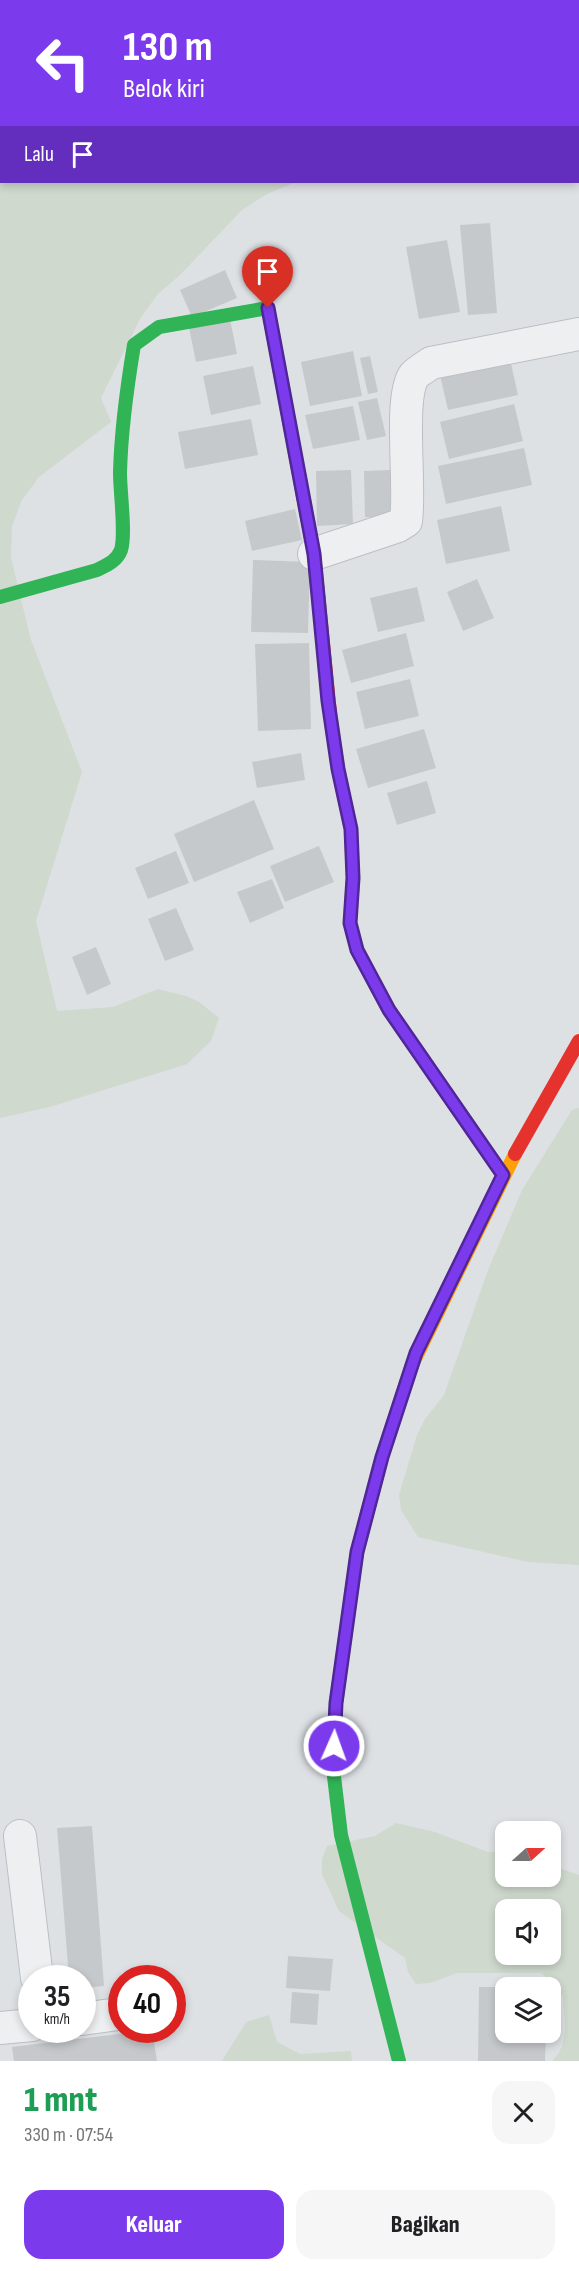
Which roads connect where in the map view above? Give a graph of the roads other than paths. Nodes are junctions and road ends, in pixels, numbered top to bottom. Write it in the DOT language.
graph roads {
  1 [pos="579,334"];
  2 [pos="314,554"];
  3 [pos="0,597"];
  4 [pos="579,1041"];
  5 [pos="503,1175"];
  6 [pos="20,1836"];
  7 [pos="35,1965"];
  8 [pos="18,2026"];
  9 [pos="0,2028"];
  10 [pos="399,2061"];
  1 -- 2 [label="street"];
  2 -- 3 [label="street"];
  2 -- 5 [label="street"];
  4 -- 5 [label="street"];
  5 -- 10 [label="street"];
  6 -- 7 [label="street"];
  8 -- 9 [label="street"];
}
